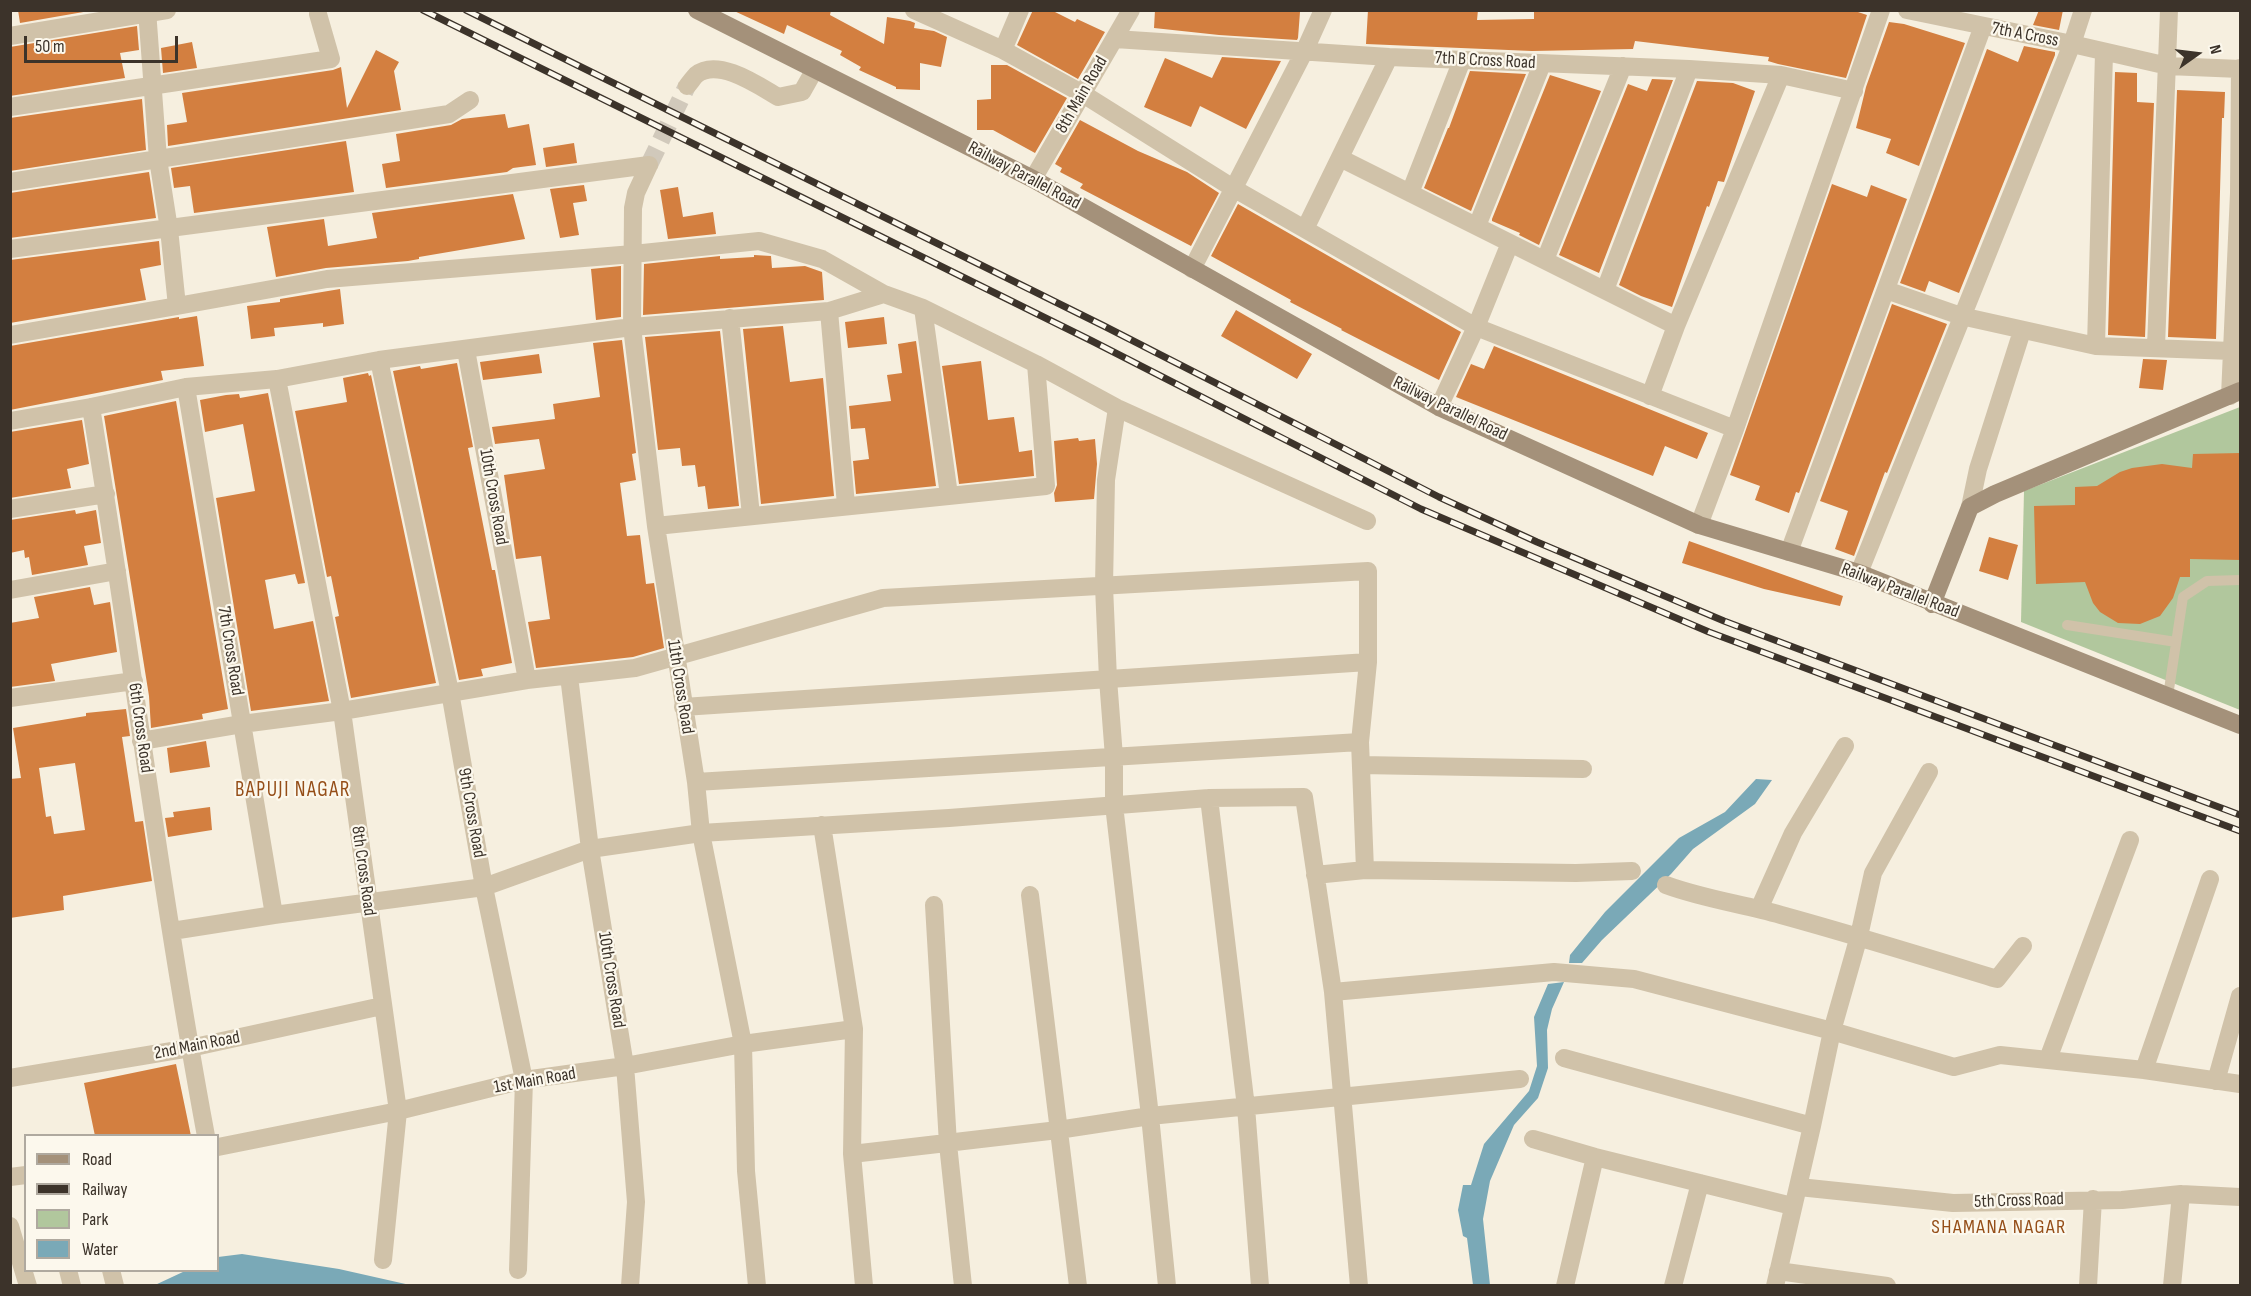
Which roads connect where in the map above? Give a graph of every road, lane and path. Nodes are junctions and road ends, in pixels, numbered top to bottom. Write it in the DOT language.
graph roads {
  1 [pos="167,10"];
  2 [pos="697,10"];
  3 [pos="1020,10"];
  4 [pos="1131,10"];
  5 [pos="1323,10"];
  6 [pos="1881,10"];
  7 [pos="1907,10"];
  8 [pos="2083,10"];
  9 [pos="2169,10"];
  10 [pos="916,11"];
  11 [pos="147,12"];
  12 [pos="318,14"];
  13 [pos="1983,26"];
  14 [pos="10,36"];
  15 [pos="1115,39"];
  16 [pos="2072,44"];
  17 [pos="1003,50"];
  18 [pos="1305,51"];
  19 [pos="2104,53"];
  20 [pos="1389,57"];
  21 [pos="1462,60"];
  22 [pos="1542,64"];
  23 [pos="1623,66"];
  24 [pos="2168,66"];
  25 [pos="816,69"];
  26 [pos="1689,69"];
  27 [pos="2241,69"];
  28 [pos="1782,75"];
  29 [pos="687,86"];
  30 [pos="153,87"];
  31 [pos="1854,91"];
  32 [pos="1083,94"];
  33 [pos="470,100"];
  34 [pos="10,106"];
  35 [pos="1340,158"];
  36 [pos="158,159"];
  37 [pos="1033,179"];
  38 [pos="10,182"];
  39 [pos="1233,188"];
  40 [pos="1410,193"];
  41 [pos="2240,193"];
  42 [pos="1477,226"];
  43 [pos="169,229"];
  44 [pos="1305,229"];
  45 [pos="1510,243"];
  46 [pos="10,249"];
  47 [pos="633,254"];
  48 [pos="1545,260"];
  49 [pos="1192,269"];
  50 [pos="1605,290"];
  51 [pos="1886,290"];
  52 [pos="884,294"];
  53 [pos="177,306"];
  54 [pos="923,308"];
  55 [pos="829,311"];
  56 [pos="1961,316"];
  57 [pos="730,318"];
  58 [pos="1676,326"];
  59 [pos="632,327"];
  60 [pos="1476,327"];
  61 [pos="2022,331"];
  62 [pos="10,336"];
  63 [pos="2096,346"];
  64 [pos="2156,348"];
  65 [pos="466,350"];
  66 [pos="2232,351"];
  67 [pos="379,360"];
  68 [pos="1036,364"];
  69 [pos="277,379"];
  70 [pos="186,387"];
  71 [pos="2235,394"];
  72 [pos="1650,396"];
  73 [pos="91,407"];
  74 [pos="1439,407"];
  75 [pos="1117,408"];
  76 [pos="10,421"];
  77 [pos="1735,429"];
  78 [pos="106,494"];
  79 [pos="949,495"];
  80 [pos="846,505"];
  81 [pos="1970,507"];
  82 [pos="10,509"];
  83 [pos="751,515"];
  84 [pos="1367,520"];
  85 [pos="656,525"];
  86 [pos="1699,525"];
  87 [pos="1789,552"];
  88 [pos="117,572"];
  89 [pos="1859,573"];
  90 [pos="2241,580"];
  91 [pos="1104,586"];
  92 [pos="10,590"];
  93 [pos="1932,604"];
  94 [pos="2067,625"];
  95 [pos="2176,642"];
  96 [pos="675,655"];
  97 [pos="1368,662"];
  98 [pos="569,676"];
  99 [pos="1108,679"];
  100 [pos="527,680"];
  101 [pos="134,681"];
  102 [pos="450,693"];
  103 [pos="2168,696"];
  104 [pos="10,698"];
  105 [pos="683,707"];
  106 [pos="342,711"];
  107 [pos="242,724"];
  108 [pos="2241,725"];
  109 [pos="141,741"];
  110 [pos="1360,742"];
  111 [pos="1845,746"];
  112 [pos="1114,756"];
  113 [pos="1361,765"];
  114 [pos="1583,769"];
  115 [pos="1929,772"];
  116 [pos="696,782"];
  117 [pos="1209,798"];
  118 [pos="1114,805"];
  119 [pos="822,825"];
  120 [pos="701,832"];
  121 [pos="2130,840"];
  122 [pos="590,849"];
  123 [pos="1365,870"];
  124 [pos="1632,871"];
  125 [pos="1315,875"];
  126 [pos="2210,879"];
  127 [pos="1666,885"];
  128 [pos="484,887"];
  129 [pos="1030,895"];
  130 [pos="368,903"];
  131 [pos="934,905"];
  132 [pos="1759,909"];
  133 [pos="274,915"];
  134 [pos="172,931"];
  135 [pos="1858,936"];
  136 [pos="2023,946"];
  137 [pos="1333,992"];
  138 [pos="2241,996"];
  139 [pos="382,1006"];
  140 [pos="854,1029"];
  141 [pos="1832,1031"];
  142 [pos="743,1044"];
  143 [pos="190,1048"];
  144 [pos="1564,1058"];
  145 [pos="2048,1059"];
  146 [pos="625,1066"];
  147 [pos="2144,1070"];
  148 [pos="10,1078"];
  149 [pos="1520,1079"];
  150 [pos="524,1080"];
  151 [pos="2216,1080"];
  152 [pos="2241,1084"];
  153 [pos="1344,1096"];
  154 [pos="1246,1107"];
  155 [pos="398,1111"];
  156 [pos="1150,1116"];
  157 [pos="1812,1126"];
  158 [pos="1058,1130"];
  159 [pos="206,1134"];
  160 [pos="1533,1139"];
  161 [pos="948,1143"];
  162 [pos="219,1147"];
  163 [pos="852,1154"];
  164 [pos="1595,1157"];
  165 [pos="1700,1183"];
  166 [pos="1799,1187"];
  167 [pos="2181,1194"];
  168 [pos="2241,1197"];
  169 [pos="2093,1199"];
  170 [pos="1792,1206"];
  171 [pos="10,1226"];
  172 [pos="383,1260"];
  173 [pos="518,1270"];
  174 [pos="1776,1278"];
  175 [pos="28,1286"];
  176 [pos="630,1286"];
  177 [pos="757,1286"];
  178 [pos="864,1286"];
  179 [pos="963,1286"];
  180 [pos="1078,1286"];
  181 [pos="1167,1286"];
  182 [pos="1260,1286"];
  183 [pos="1359,1286"];
  184 [pos="1565,1286"];
  185 [pos="1673,1286"];
  186 [pos="1887,1286"];
  187 [pos="2088,1286"];
  188 [pos="2172,1286"];
  1 -- 11 [label="street"];
  2 -- 25 [label="street, Railway Parallel Road"];
  3 -- 17 [label="street"];
  4 -- 15 [label="street, 8th Main Road"];
  5 -- 18 [label="street"];
  6 -- 31 [label="street"];
  7 -- 13 [label="street, 7th A Cross"];
  8 -- 16 [label="street"];
  9 -- 24 [label="street"];
  10 -- 17 [label="street"];
  11 -- 14 [label="street"];
  11 -- 30 [label="street"];
  12 -- 30 [label="street"];
  13 -- 16 [label="street, 7th A Cross"];
  13 -- 51 [label="street"];
  15 -- 18 [label="street, 7th B Cross Road"];
  15 -- 32 [label="street, 8th Main Road"];
  16 -- 19 [label="street, 7th A Cross"];
  16 -- 56 [label="street"];
  17 -- 32 [label="street"];
  18 -- 20 [label="street, 7th B Cross Road"];
  18 -- 39 [label="street"];
  19 -- 24 [label="street, 7th A Cross"];
  19 -- 63 [label="street"];
  20 -- 21 [label="street, 7th B Cross Road"];
  20 -- 35 [label="street"];
  21 -- 22 [label="street, 7th B Cross Road"];
  21 -- 40 [label="street"];
  22 -- 23 [label="street, 7th B Cross Road"];
  22 -- 42 [label="street"];
  23 -- 26 [label="street, 7th B Cross Road"];
  23 -- 48 [label="street"];
  24 -- 27 [label="street, 7th A Cross"];
  24 -- 64 [label="street"];
  25 -- 29 [label="street"];
  25 -- 37 [label="street, Railway Parallel Road"];
  26 -- 28 [label="street, 7th B Cross Road"];
  26 -- 50 [label="street"];
  27 -- 41 [label="street"];
  28 -- 31 [label="street, 7th B Cross Road"];
  28 -- 58 [label="street"];
  30 -- 34 [label="street"];
  30 -- 36 [label="street"];
  31 -- 77 [label="street"];
  32 -- 37 [label="street, 8th Main Road"];
  32 -- 39 [label="street"];
  33 -- 36 [label="street"];
  35 -- 40 [label="street"];
  35 -- 44 [label="street"];
  36 -- 38 [label="street"];
  36 -- 43 [label="street"];
  37 -- 49 [label="street, Railway Parallel Road"];
  39 -- 44 [label="street"];
  39 -- 49 [label="street"];
  40 -- 42 [label="street"];
  41 -- 66 [label="street"];
  42 -- 45 [label="street"];
  43 -- 46 [label="street"];
  43 -- 47 [label="street, 11th Cross Road"];
  43 -- 53 [label="street"];
  44 -- 60 [label="street"];
  45 -- 48 [label="street"];
  45 -- 60 [label="street"];
  47 -- 52 [label="street"];
  47 -- 53 [label="street"];
  47 -- 59 [label="street, 11th Cross Road"];
  48 -- 50 [label="street"];
  49 -- 74 [label="street, Railway Parallel Road"];
  50 -- 58 [label="street"];
  51 -- 56 [label="street"];
  51 -- 87 [label="street"];
  52 -- 54 [label="street"];
  52 -- 55 [label="street"];
  53 -- 62 [label="street"];
  54 -- 68 [label="street"];
  54 -- 79 [label="street"];
  55 -- 57 [label="street"];
  55 -- 80 [label="street"];
  56 -- 61 [label="street"];
  56 -- 89 [label="street"];
  57 -- 59 [label="street"];
  57 -- 83 [label="street"];
  58 -- 72 [label="street"];
  59 -- 65 [label="street"];
  59 -- 85 [label="street, 11th Cross Road"];
  60 -- 72 [label="street"];
  60 -- 74 [label="street"];
  61 -- 63 [label="street"];
  61 -- 81 [label="street"];
  63 -- 64 [label="street"];
  64 -- 66 [label="street"];
  65 -- 67 [label="street"];
  65 -- 100 [label="street, 10th Cross Road"];
  66 -- 71 [label="street"];
  67 -- 69 [label="street"];
  67 -- 102 [label="street, 9th Cross Road"];
  68 -- 75 [label="street"];
  68 -- 79 [label="street"];
  69 -- 70 [label="street"];
  69 -- 106 [label="street, 8th Cross Road"];
  70 -- 73 [label="street"];
  70 -- 107 [label="street, 7th Cross Road"];
  71 -- 81 [label="street"];
  72 -- 77 [label="street"];
  73 -- 76 [label="street"];
  73 -- 78 [label="street, 6th Cross Road"];
  74 -- 86 [label="street, Railway Parallel Road"];
  75 -- 84 [label="street"];
  75 -- 91 [label="street"];
  77 -- 86 [label="street"];
  78 -- 82 [label="street"];
  78 -- 88 [label="street, 6th Cross Road"];
  79 -- 80 [label="street"];
  80 -- 83 [label="street"];
  81 -- 93 [label="street"];
  83 -- 85 [label="street"];
  85 -- 96 [label="street, 11th Cross Road"];
  86 -- 87 [label="street, Railway Parallel Road"];
  87 -- 89 [label="street, Railway Parallel Road"];
  88 -- 92 [label="street"];
  88 -- 101 [label="street, 6th Cross Road"];
  89 -- 93 [label="street, Railway Parallel Road"];
  90 -- 95 [label="lane"];
  91 -- 96 [label="street"];
  91 -- 97 [label="street"];
  91 -- 99 [label="street"];
  93 -- 103 [label="street, Railway Parallel Road"];
  94 -- 95 [label="lane"];
  95 -- 103 [label="lane"];
  96 -- 98 [label="street"];
  96 -- 105 [label="street, 11th Cross Road"];
  97 -- 99 [label="street"];
  97 -- 110 [label="street"];
  98 -- 100 [label="street"];
  98 -- 122 [label="street, 10th Cross Road"];
  99 -- 105 [label="street"];
  99 -- 112 [label="street"];
  100 -- 102 [label="street"];
  101 -- 104 [label="street"];
  101 -- 109 [label="street, 6th Cross Road"];
  102 -- 106 [label="street"];
  102 -- 128 [label="street, 9th Cross Road"];
  103 -- 108 [label="street, Railway Parallel Road"];
  105 -- 116 [label="street, 11th Cross Road"];
  106 -- 107 [label="street"];
  106 -- 130 [label="street, 8th Cross Road"];
  107 -- 109 [label="street"];
  107 -- 133 [label="street, 7th Cross Road"];
  109 -- 134 [label="street, 6th Cross Road"];
  110 -- 112 [label="street"];
  110 -- 113 [label="street"];
  111 -- 132 [label="street"];
  112 -- 116 [label="street"];
  112 -- 118 [label="street"];
  113 -- 114 [label="street"];
  113 -- 123 [label="street"];
  115 -- 135 [label="street"];
  116 -- 120 [label="street, 11th Cross Road"];
  117 -- 118 [label="street"];
  117 -- 125 [label="street"];
  117 -- 154 [label="street"];
  118 -- 119 [label="street"];
  118 -- 156 [label="street"];
  119 -- 120 [label="street"];
  119 -- 140 [label="street"];
  120 -- 122 [label="street"];
  120 -- 142 [label="street, 11th Cross Road"];
  121 -- 145 [label="street"];
  122 -- 128 [label="street"];
  122 -- 146 [label="street, 10th Cross Road"];
  123 -- 124 [label="street"];
  123 -- 125 [label="street"];
  125 -- 137 [label="street"];
  126 -- 147 [label="street"];
  127 -- 132 [label="street"];
  128 -- 130 [label="street"];
  128 -- 150 [label="street, 9th Cross Road"];
  129 -- 158 [label="street"];
  130 -- 133 [label="street"];
  130 -- 139 [label="street, 8th Cross Road"];
  131 -- 161 [label="street"];
  132 -- 135 [label="street"];
  133 -- 134 [label="street"];
  134 -- 143 [label="street, 6th Cross Road"];
  135 -- 136 [label="street"];
  135 -- 141 [label="street"];
  137 -- 141 [label="street"];
  137 -- 153 [label="street"];
  138 -- 151 [label="street"];
  139 -- 143 [label="street, 2nd Main Road"];
  139 -- 155 [label="street, 8th Cross Road"];
  140 -- 142 [label="street, 1st Main Road"];
  140 -- 163 [label="street"];
  141 -- 145 [label="street"];
  141 -- 157 [label="street"];
  142 -- 146 [label="street, 1st Main Road"];
  142 -- 177 [label="street, 11th Cross Road"];
  143 -- 148 [label="street, 2nd Main Road"];
  143 -- 159 [label="street, 6th Cross Road"];
  144 -- 157 [label="street"];
  145 -- 147 [label="street"];
  146 -- 150 [label="street, 1st Main Road"];
  146 -- 176 [label="street, 10th Cross Road"];
  147 -- 151 [label="street"];
  149 -- 153 [label="street"];
  150 -- 155 [label="street, 1st Main Road"];
  150 -- 173 [label="street, 9th Cross Road"];
  151 -- 152 [label="street"];
  153 -- 154 [label="street"];
  153 -- 183 [label="street"];
  154 -- 156 [label="street"];
  154 -- 182 [label="street"];
  155 -- 162 [label="street, 1st Main Road"];
  155 -- 172 [label="street, 8th Cross Road"];
  156 -- 158 [label="street"];
  156 -- 181 [label="street"];
  157 -- 166 [label="street"];
  158 -- 161 [label="street"];
  158 -- 180 [label="street"];
  160 -- 164 [label="street"];
  161 -- 163 [label="street"];
  161 -- 179 [label="street"];
  163 -- 178 [label="street"];
  164 -- 165 [label="street"];
  164 -- 184 [label="street"];
  165 -- 170 [label="street"];
  165 -- 185 [label="street"];
  166 -- 169 [label="street, 5th Cross Road"];
  166 -- 170 [label="street"];
  167 -- 168 [label="street, 5th Cross Road"];
  167 -- 169 [label="street, 5th Cross Road"];
  167 -- 188 [label="street"];
  169 -- 187 [label="street"];
  170 -- 174 [label="street"];
  171 -- 175 [label="street"];
  174 -- 186 [label="street"];
}
